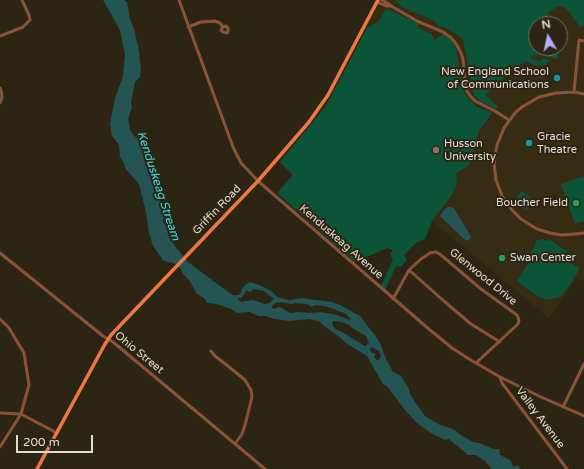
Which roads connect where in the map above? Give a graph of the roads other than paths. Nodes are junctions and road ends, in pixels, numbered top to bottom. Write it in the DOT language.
graph roads {
  1 [pos="22,0"];
  2 [pos="179,0"];
  3 [pos="382,0"];
  4 [pos="377,1"];
  5 [pos="391,6"];
  6 [pos="188,27"];
  7 [pos="223,27"];
  8 [pos="0,36"];
  9 [pos="584,41"];
  10 [pos="0,88"];
  11 [pos="574,92"];
  12 [pos="584,94"];
  13 [pos="0,103"];
  14 [pos="509,120"];
  15 [pos="258,181"];
  16 [pos="584,233"];
  17 [pos="0,253"];
  18 [pos="409,270"];
  19 [pos="393,299"];
  20 [pos="0,319"];
  21 [pos="108,340"];
  22 [pos="500,342"];
  23 [pos="210,351"];
  24 [pos="476,363"];
  25 [pos="584,366"];
  26 [pos="500,376"];
  27 [pos="563,406"];
  28 [pos="0,413"];
  29 [pos="21,414"];
  30 [pos="584,416"];
  31 [pos="57,432"];
  32 [pos="235,444"];
  33 [pos="0,447"];
  34 [pos="37,469"];
  35 [pos="265,469"];
  36 [pos="567,469"];
  1 -- 8 [label="street"];
  2 -- 6 [label="street, Kenduskeag Avenue"];
  3 -- 5 [label="street"];
  4 -- 5 [label="street"];
  4 -- 15 [label="main road, Griffin Road"];
  5 -- 14 [label="street"];
  6 -- 7 [label="street"];
  6 -- 15 [label="street, Kenduskeag Avenue"];
  9 -- 11 [label="street"];
  10 -- 13 [label="street"];
  11 -- 12 [label="street"];
  11 -- 14 [label="street"];
  14 -- 16 [label="street"];
  15 -- 19 [label="street, Kenduskeag Avenue"];
  15 -- 21 [label="main road, Griffin Road"];
  17 -- 21 [label="street, Ohio Street"];
  18 -- 19 [label="street, Glenwood Drive"];
  18 -- 22 [label="street"];
  18 -- 22 [label="street, Glenwood Drive"];
  19 -- 24 [label="street, Kenduskeag Avenue"];
  20 -- 29 [label="street"];
  21 -- 31 [label="main road, Griffin Road"];
  21 -- 32 [label="street, Ohio Street"];
  22 -- 24 [label="street, Glenwood Drive"];
  23 -- 32 [label="street"];
  24 -- 26 [label="street, Kenduskeag Avenue"];
  25 -- 27 [label="street"];
  26 -- 27 [label="street, Kenduskeag Avenue"];
  26 -- 36 [label="street, Valley Avenue"];
  27 -- 30 [label="street, Kenduskeag Avenue"];
  28 -- 29 [label="street"];
  29 -- 31 [label="street"];
  29 -- 33 [label="street"];
  31 -- 34 [label="main road, Griffin Road"];
  32 -- 35 [label="street, Ohio Street"];
}
